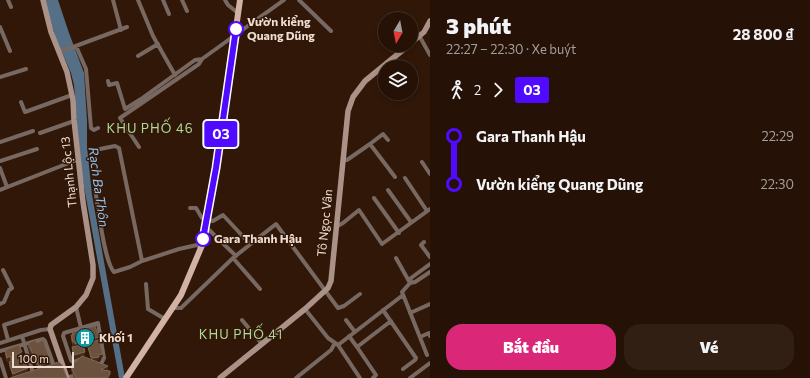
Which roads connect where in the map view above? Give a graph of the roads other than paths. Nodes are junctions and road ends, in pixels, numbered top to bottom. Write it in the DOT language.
graph roads {
  1 [pos="8,0"];
  2 [pos="42,0"];
  3 [pos="113,0"];
  4 [pos="138,0"];
  5 [pos="163,0"];
  6 [pos="182,0"];
  7 [pos="225,0"];
  8 [pos="240,0"];
  9 [pos="284,0"];
  10 [pos="299,0"];
  11 [pos="11,7"];
  12 [pos="187,11"];
  13 [pos="238,13"];
  14 [pos="169,14"];
  15 [pos="430,21"];
  16 [pos="0,27"];
  17 [pos="128,27"];
  18 [pos="121,30"];
  19 [pos="331,31"];
  20 [pos="235,35"];
  21 [pos="420,37"];
  22 [pos="158,44"];
  23 [pos="75,46"];
  24 [pos="10,51"];
  25 [pos="59,51"];
  26 [pos="400,52"];
  27 [pos="430,55"];
  28 [pos="138,56"];
  29 [pos="202,58"];
  30 [pos="26,69"];
  31 [pos="175,75"];
  32 [pos="0,77"];
  33 [pos="108,81"];
  34 [pos="72,95"];
  35 [pos="21,102"];
  36 [pos="74,121"];
  37 [pos="98,128"];
  38 [pos="33,131"];
  39 [pos="40,133"];
  40 [pos="388,140"];
  41 [pos="0,142"];
  42 [pos="370,144"];
  43 [pos="139,147"];
  44 [pos="37,149"];
  45 [pos="100,149"];
  46 [pos="79,159"];
  47 [pos="343,160"];
  48 [pos="0,161"];
  49 [pos="422,162"];
  50 [pos="0,168"];
  51 [pos="430,174"];
  52 [pos="395,177"];
  53 [pos="405,178"];
  54 [pos="7,187"];
  55 [pos="96,189"];
  56 [pos="0,190"];
  57 [pos="388,190"];
  58 [pos="374,198"];
  59 [pos="190,208"];
  60 [pos="429,210"];
  61 [pos="411,222"];
  62 [pos="206,223"];
  63 [pos="335,227"];
  64 [pos="398,232"];
  65 [pos="424,242"];
  66 [pos="250,244"];
  67 [pos="201,248"];
  68 [pos="234,257"];
  69 [pos="430,257"];
  70 [pos="396,258"];
  71 [pos="142,261"];
  72 [pos="430,264"];
  73 [pos="3,270"];
  74 [pos="430,272"];
  75 [pos="410,283"];
  76 [pos="146,284"];
  77 [pos="260,289"];
  78 [pos="326,290"];
  79 [pos="360,294"];
  80 [pos="403,294"];
  81 [pos="0,304"];
  82 [pos="430,304"];
  83 [pos="76,307"];
  84 [pos="172,308"];
  85 [pos="306,309"];
  86 [pos="383,310"];
  87 [pos="41,313"];
  88 [pos="410,313"];
  89 [pos="165,319"];
  90 [pos="0,320"];
  91 [pos="242,320"];
  92 [pos="346,320"];
  93 [pos="391,321"];
  94 [pos="4,325"];
  95 [pos="81,328"];
  96 [pos="50,329"];
  97 [pos="354,330"];
  98 [pos="22,336"];
  99 [pos="348,336"];
  100 [pos="430,336"];
  101 [pos="420,337"];
  102 [pos="8,340"];
  103 [pos="0,343"];
  104 [pos="23,344"];
  105 [pos="262,344"];
  106 [pos="336,344"];
  107 [pos="66,345"];
  108 [pos="357,347"];
  109 [pos="56,350"];
  110 [pos="0,351"];
  111 [pos="49,353"];
  112 [pos="427,355"];
  113 [pos="0,359"];
  114 [pos="85,360"];
  115 [pos="90,362"];
  116 [pos="430,363"];
  117 [pos="403,368"];
  118 [pos="44,370"];
  119 [pos="74,370"];
  120 [pos="38,371"];
  121 [pos="33,373"];
  122 [pos="27,375"];
  123 [pos="76,377"];
  124 [pos="6,378"];
  125 [pos="67,378"];
  126 [pos="126,378"];
  127 [pos="220,378"];
  128 [pos="296,378"];
  129 [pos="359,378"];
  130 [pos="373,378"];
  131 [pos="410,378"];
  1 -- 11 [label="street"];
  2 -- 25 [label="street, Thạnh Lộc 13"];
  3 -- 18 [label="street"];
  4 -- 22 [label="street"];
  5 -- 14 [label="street"];
  6 -- 12 [label="street"];
  7 -- 13 [label="street"];
  8 -- 13 [label="main road"];
  9 -- 20 [label="street"];
  10 -- 19 [label="street"];
  13 -- 20 [label="main road"];
  15 -- 21 [label="street"];
  16 -- 24 [label="street"];
  17 -- 18 [label="street"];
  18 -- 23 [label="street"];
  20 -- 29 [label="street"];
  20 -- 62 [label="main road"];
  21 -- 27 [label="street"];
  22 -- 28 [label="street"];
  22 -- 31 [label="street"];
  23 -- 25 [label="street"];
  23 -- 37 [label="street"];
  25 -- 34 [label="street, Thạnh Lộc 13"];
  26 -- 47 [label="street, Tô Ngọc Vân"];
  29 -- 31 [label="street"];
  29 -- 43 [label="street"];
  30 -- 32 [label="street"];
  31 -- 33 [label="street"];
  34 -- 35 [label="street"];
  34 -- 36 [label="street, Thạnh Lộc 13"];
  36 -- 39 [label="street"];
  36 -- 46 [label="street, Thạnh Lộc 13"];
  38 -- 41 [label="street"];
  40 -- 42 [label="street"];
  42 -- 47 [label="street"];
  42 -- 52 [label="street"];
  44 -- 48 [label="street"];
  45 -- 71 [label="street"];
  46 -- 54 [label="street"];
  46 -- 83 [label="street, Thạnh Lộc 13"];
  47 -- 63 [label="street, Tô Ngọc Vân"];
  49 -- 51 [label="street"];
  50 -- 54 [label="street"];
  53 -- 60 [label="street"];
  54 -- 56 [label="street"];
  55 -- 71 [label="street"];
  57 -- 61 [label="street"];
  58 -- 64 [label="street"];
  59 -- 62 [label="street"];
  60 -- 61 [label="street"];
  61 -- 64 [label="street"];
  62 -- 66 [label="street"];
  62 -- 67 [label="main road"];
  62 -- 68 [label="street"];
  63 -- 64 [label="street"];
  63 -- 78 [label="street, Tô Ngọc Vân"];
  65 -- 69 [label="street"];
  66 -- 68 [label="street"];
  66 -- 78 [label="street"];
  67 -- 71 [label="street"];
  67 -- 84 [label="main road"];
  68 -- 77 [label="street"];
  68 -- 84 [label="street"];
  70 -- 75 [label="street"];
  72 -- 75 [label="street"];
  73 -- 81 [label="street"];
  74 -- 75 [label="street"];
  75 -- 80 [label="street"];
  76 -- 89 [label="street"];
  78 -- 79 [label="street"];
  78 -- 85 [label="street, Tô Ngọc Vân"];
  80 -- 86 [label="street"];
  80 -- 88 [label="street"];
  82 -- 88 [label="street"];
  83 -- 95 [label="street"];
  83 -- 96 [label="street, Thạnh Lộc 13"];
  84 -- 89 [label="main road"];
  85 -- 105 [label="street, Tô Ngọc Vân"];
  85 -- 106 [label="street"];
  86 -- 93 [label="street"];
  86 -- 97 [label="street"];
  87 -- 94 [label="street"];
  88 -- 101 [label="street"];
  89 -- 126 [label="main road"];
  90 -- 94 [label="street"];
  91 -- 105 [label="street"];
  92 -- 97 [label="street"];
  93 -- 108 [label="street"];
  93 -- 117 [label="street"];
  94 -- 102 [label="street"];
  95 -- 107 [label="street"];
  95 -- 115 [label="street"];
  96 -- 98 [label="street"];
  96 -- 109 [label="street"];
  97 -- 99 [label="street"];
  98 -- 102 [label="street"];
  98 -- 104 [label="street"];
  99 -- 106 [label="street"];
  99 -- 108 [label="street"];
  100 -- 101 [label="street"];
  101 -- 112 [label="street"];
  102 -- 103 [label="street"];
  104 -- 110 [label="street"];
  104 -- 111 [label="street"];
  104 -- 121 [label="street"];
  105 -- 127 [label="street, Tô Ngọc Vân"];
  106 -- 128 [label="street"];
  106 -- 129 [label="street"];
  107 -- 109 [label="street"];
  107 -- 114 [label="street"];
  108 -- 130 [label="street"];
  109 -- 111 [label="street"];
  109 -- 125 [label="street"];
  111 -- 118 [label="street"];
  113 -- 124 [label="street"];
  116 -- 131 [label="street"];
  119 -- 123 [label="street"];
  120 -- 121 [label="street"];
  121 -- 122 [label="street"];
  123 -- 125 [label="street"];
}
